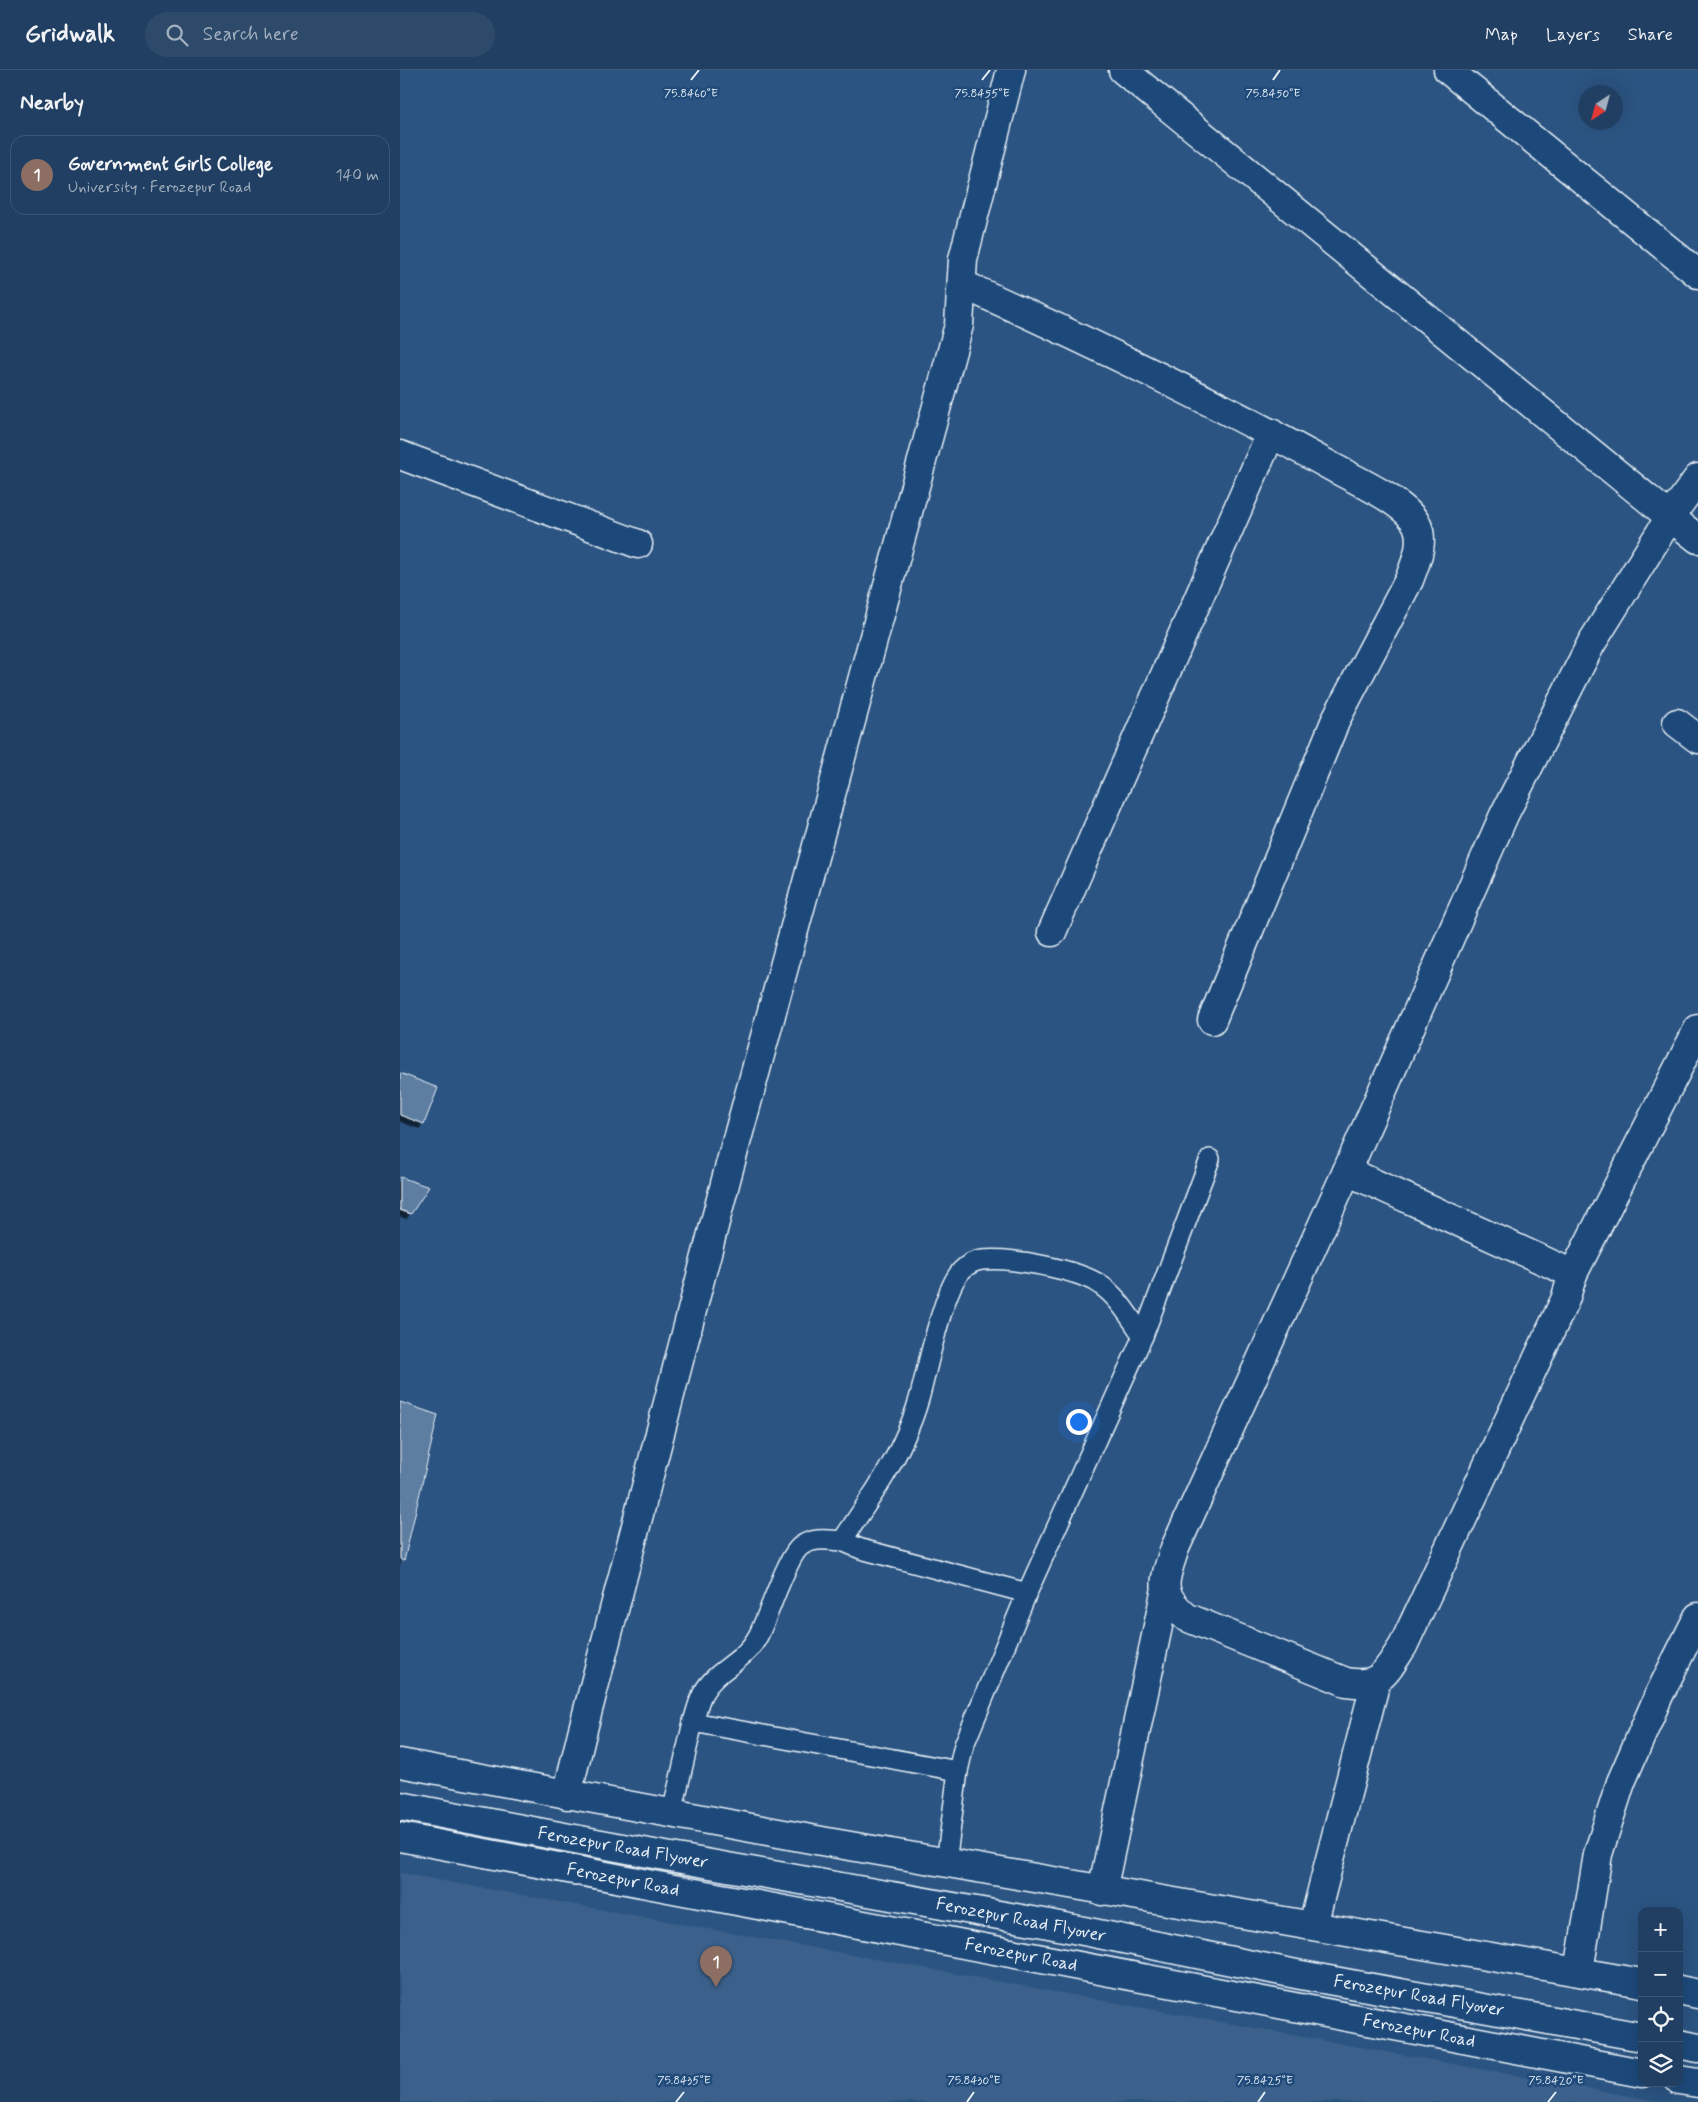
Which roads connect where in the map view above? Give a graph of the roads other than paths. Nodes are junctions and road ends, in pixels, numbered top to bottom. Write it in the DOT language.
graph roads {
  1 [pos="1011,70"];
  2 [pos="1123,70"];
  3 [pos="1448,70"];
  4 [pos="1698,274"];
  5 [pos="962,284"];
  6 [pos="1271,433"];
  7 [pos="400,455"];
  8 [pos="1698,478"];
  9 [pos="1670,517"];
  10 [pos="1698,539"];
  11 [pos="638,544"];
  12 [pos="1052,932"];
  13 [pos="1212,1020"];
  14 [pos="1698,1029"];
  15 [pos="1210,1159"];
  16 [pos="1347,1171"];
  17 [pos="1573,1274"];
  18 [pos="1143,1336"];
  19 [pos="842,1541"];
  20 [pos="1027,1593"];
  21 [pos="1165,1593"];
  22 [pos="1698,1616"];
  23 [pos="1376,1681"];
  24 [pos="693,1722"];
  25 [pos="400,1763"];
  26 [pos="958,1771"];
  27 [pos="568,1795"];
  28 [pos="400,1806"];
  29 [pos="672,1813"];
  30 [pos="400,1837"];
  31 [pos="946,1863"];
  32 [pos="1102,1891"];
  33 [pos="1313,1926"];
  34 [pos="1579,1972"];
  35 [pos="1638,1982"];
  36 [pos="1683,1991"];
  37 [pos="1698,1994"];
  38 [pos="1638,2036"];
  39 [pos="1683,2045"];
  40 [pos="1698,2048"];
  41 [pos="1638,2072"];
  42 [pos="1683,2081"];
  43 [pos="1698,2083"];
  1 -- 5 [label="street"];
  2 -- 9 [label="street"];
  3 -- 4 [label="street"];
  5 -- 6 [label="street"];
  5 -- 27 [label="street"];
  6 -- 12 [label="street"];
  6 -- 13 [label="street"];
  7 -- 11 [label="street"];
  8 -- 9 [label="street"];
  9 -- 10 [label="street"];
  9 -- 16 [label="street"];
  14 -- 17 [label="street"];
  15 -- 18 [label="lane"];
  16 -- 17 [label="street"];
  16 -- 21 [label="street"];
  17 -- 23 [label="street"];
  18 -- 19 [label="lane"];
  18 -- 20 [label="lane"];
  19 -- 20 [label="lane"];
  19 -- 24 [label="lane"];
  20 -- 26 [label="lane"];
  21 -- 23 [label="street"];
  21 -- 32 [label="street"];
  22 -- 34 [label="street"];
  23 -- 33 [label="street"];
  24 -- 26 [label="lane"];
  24 -- 29 [label="lane"];
  25 -- 27 [label="street"];
  26 -- 31 [label="lane"];
  27 -- 29 [label="street"];
  28 -- 38 [label="street, Ferozepur Road Flyover"];
  29 -- 31 [label="street"];
  30 -- 41 [label="street, Ferozepur Road"];
  31 -- 32 [label="street"];
  32 -- 33 [label="street"];
  33 -- 34 [label="street"];
  34 -- 35 [label="street"];
  36 -- 37 [label="street"];
  39 -- 40 [label="street"];
  42 -- 43 [label="street"];
}
